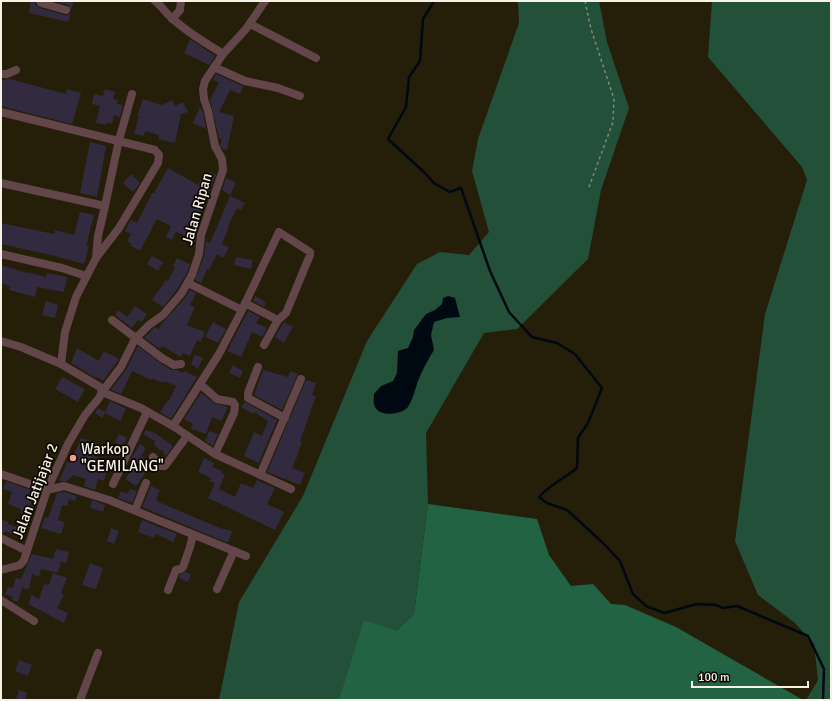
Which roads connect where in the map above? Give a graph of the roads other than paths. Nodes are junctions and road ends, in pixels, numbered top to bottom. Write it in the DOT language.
graph roads {
  1 [pos="40,1"];
  2 [pos="155,1"];
  3 [pos="181,1"];
  4 [pos="265,1"];
  5 [pos="66,10"];
  6 [pos="172,19"];
  7 [pos="250,24"];
  8 [pos="223,54"];
  9 [pos="316,58"];
  10 [pos="214,67"];
  11 [pos="16,70"];
  12 [pos="1,74"];
  13 [pos="132,94"];
  14 [pos="300,96"];
  15 [pos="1,112"];
  16 [pos="119,140"];
  17 [pos="1,183"];
  18 [pos="105,206"];
  19 [pos="1,254"];
  20 [pos="96,258"];
  21 [pos="86,276"];
  22 [pos="188,283"];
  23 [pos="243,307"];
  24 [pos="112,320"];
  25 [pos="278,320"];
  26 [pos="135,339"];
  27 [pos="1,341"];
  28 [pos="264,346"];
  29 [pos="60,364"];
  30 [pos="181,364"];
  31 [pos="258,368"];
  32 [pos="301,379"];
  33 [pos="200,384"];
  34 [pos="102,392"];
  35 [pos="147,412"];
  36 [pos="285,418"];
  37 [pos="173,426"];
  38 [pos="187,436"];
  39 [pos="215,454"];
  40 [pos="153,457"];
  41 [pos="1,474"];
  42 [pos="260,475"];
  43 [pos="146,483"];
  44 [pos="113,484"];
  45 [pos="291,489"];
  46 [pos="47,490"];
  47 [pos="135,510"];
  48 [pos="193,535"];
  49 [pos="1,538"];
  50 [pos="26,551"];
  51 [pos="234,551"];
  52 [pos="246,556"];
  53 [pos="1,570"];
  54 [pos="217,589"];
  55 [pos="168,590"];
  56 [pos="1,600"];
  57 [pos="34,621"];
  58 [pos="98,653"];
  59 [pos="80,700"];
  1 -- 5 [label="street"];
  2 -- 6 [label="street"];
  3 -- 6 [label="street"];
  4 -- 7 [label="street, Jalan Ripan"];
  6 -- 8 [label="street"];
  7 -- 8 [label="street, Jalan Ripan"];
  7 -- 9 [label="street"];
  8 -- 10 [label="street, Jalan Ripan"];
  10 -- 14 [label="street"];
  10 -- 22 [label="street, Jalan Ripan"];
  11 -- 12 [label="street"];
  13 -- 16 [label="street"];
  15 -- 16 [label="street"];
  16 -- 18 [label="street"];
  16 -- 20 [label="street"];
  17 -- 18 [label="street"];
  18 -- 20 [label="street"];
  19 -- 21 [label="street"];
  20 -- 21 [label="street"];
  21 -- 29 [label="street"];
  22 -- 23 [label="street"];
  22 -- 26 [label="street, Jalan Ripan"];
  23 -- 25 [label="street"];
  23 -- 25 [label="street"];
  23 -- 33 [label="street"];
  24 -- 26 [label="street"];
  25 -- 28 [label="street"];
  26 -- 30 [label="street"];
  26 -- 34 [label="street, Jalan Ripan"];
  27 -- 29 [label="street"];
  29 -- 34 [label="street"];
  31 -- 36 [label="street"];
  32 -- 36 [label="street"];
  33 -- 37 [label="street"];
  33 -- 39 [label="street"];
  34 -- 35 [label="street"];
  34 -- 46 [label="street, Jalan Jatijajar 2"];
  35 -- 37 [label="street"];
  35 -- 44 [label="street"];
  36 -- 42 [label="street"];
  37 -- 38 [label="street"];
  38 -- 39 [label="street"];
  38 -- 40 [label="street"];
  39 -- 42 [label="street"];
  41 -- 46 [label="street"];
  42 -- 45 [label="street"];
  43 -- 47 [label="street"];
  46 -- 47 [label="street"];
  46 -- 50 [label="street, Jalan Jatijajar 2"];
  47 -- 48 [label="street"];
  48 -- 51 [label="street"];
  48 -- 55 [label="street"];
  49 -- 50 [label="street"];
  50 -- 53 [label="street, Jalan Jatijajar 2"];
  51 -- 52 [label="street"];
  51 -- 54 [label="street"];
  56 -- 57 [label="street"];
  58 -- 59 [label="street"];
}
